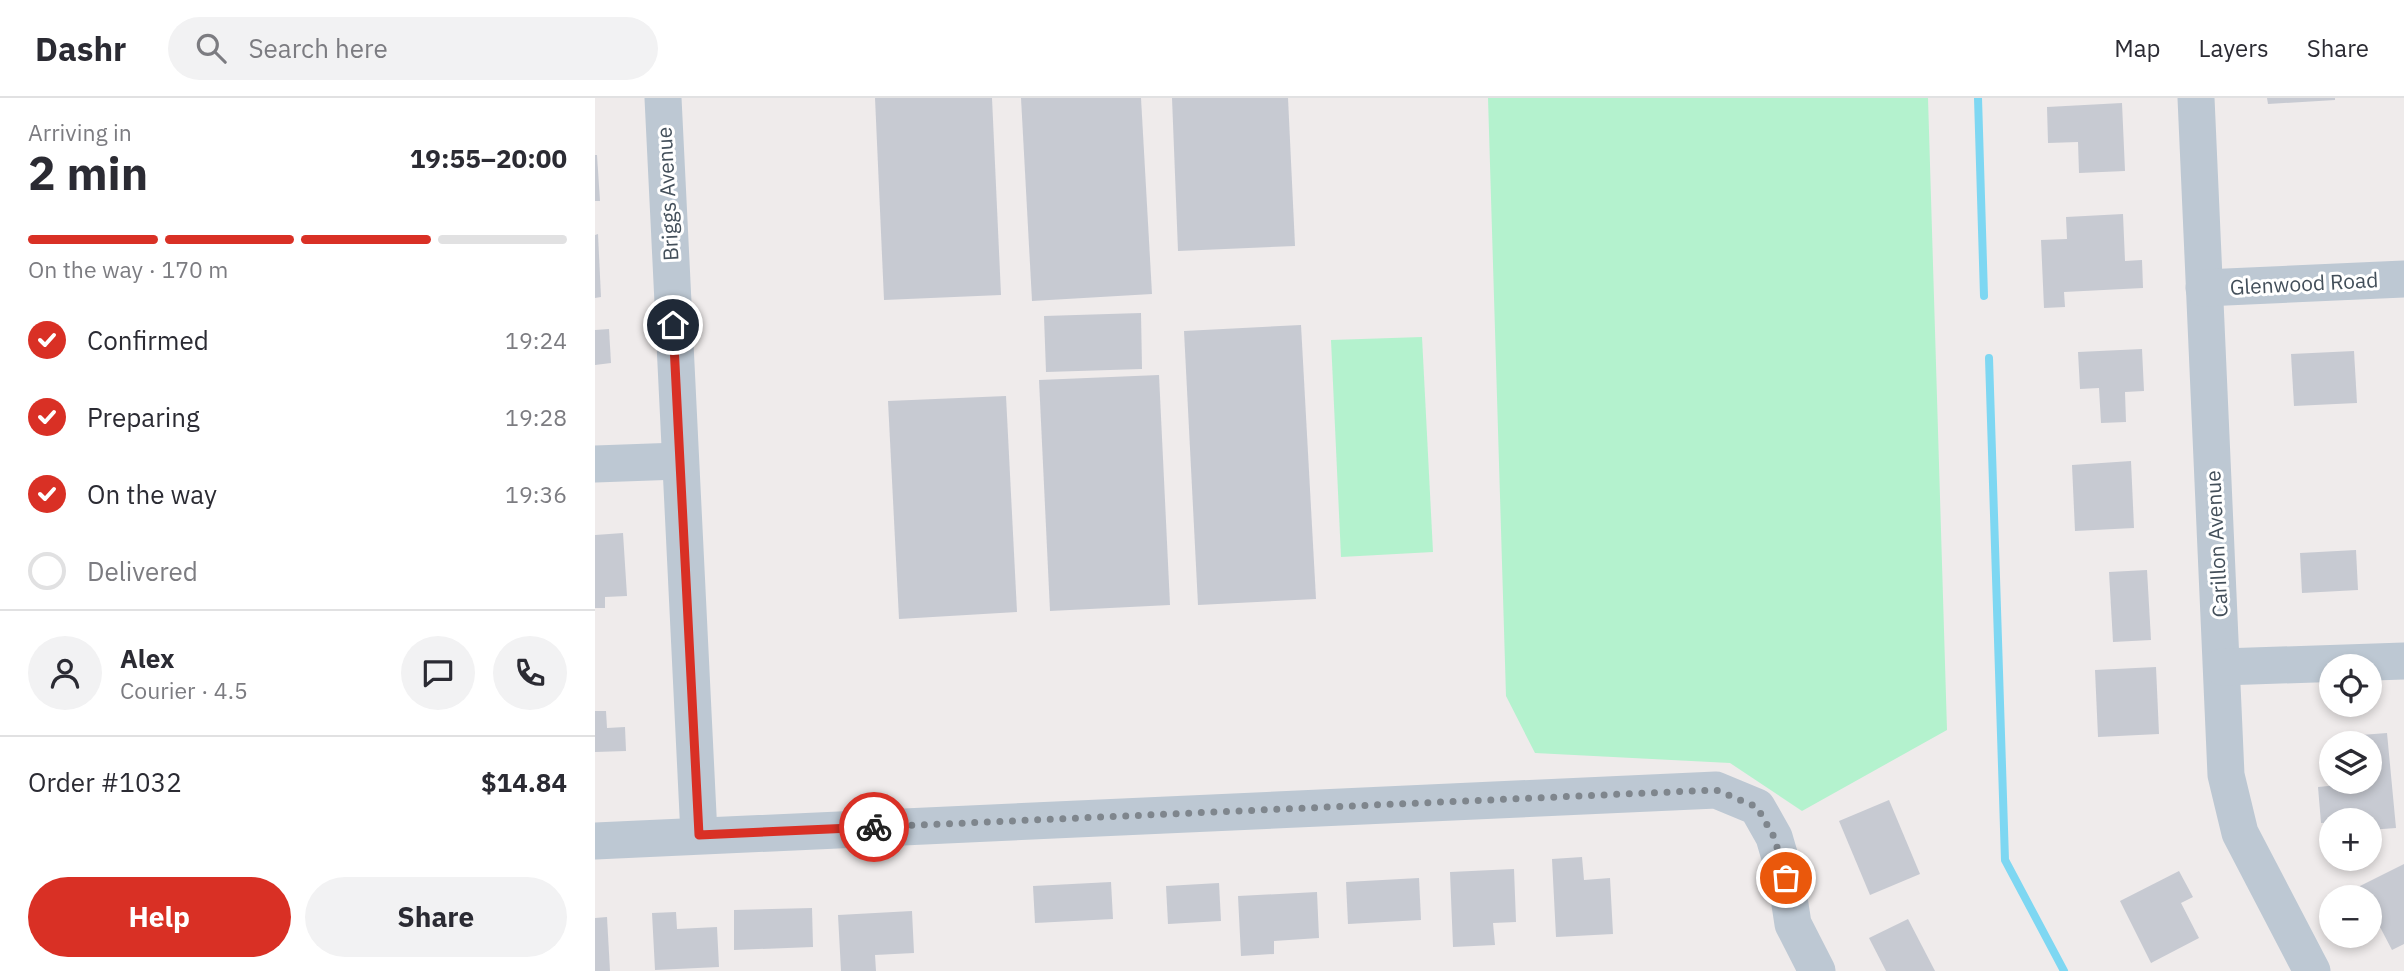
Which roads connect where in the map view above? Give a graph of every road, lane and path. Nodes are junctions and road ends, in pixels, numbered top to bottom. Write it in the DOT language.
graph roads {
  1 [pos="663,98"];
  2 [pos="2196,98"];
  3 [pos="2404,279"];
  4 [pos="2204,288"];
  5 [pos="679,461"];
  6 [pos="595,464"];
  7 [pos="2404,661"];
  8 [pos="2222,667"];
  9 [pos="699,835"];
  10 [pos="595,841"];
  11 [pos="1817,971"];
  12 [pos="2312,971"];
  1 -- 5 [label="street, Briggs Avenue"];
  2 -- 4 [label="street, Carillon Avenue"];
  3 -- 4 [label="street, Glenwood Road"];
  4 -- 8 [label="street, Carillon Avenue"];
  5 -- 6 [label="street"];
  5 -- 9 [label="street, Briggs Avenue"];
  7 -- 8 [label="street"];
  8 -- 12 [label="street, Carillon Avenue"];
  9 -- 10 [label="street"];
  9 -- 11 [label="street"];
}
